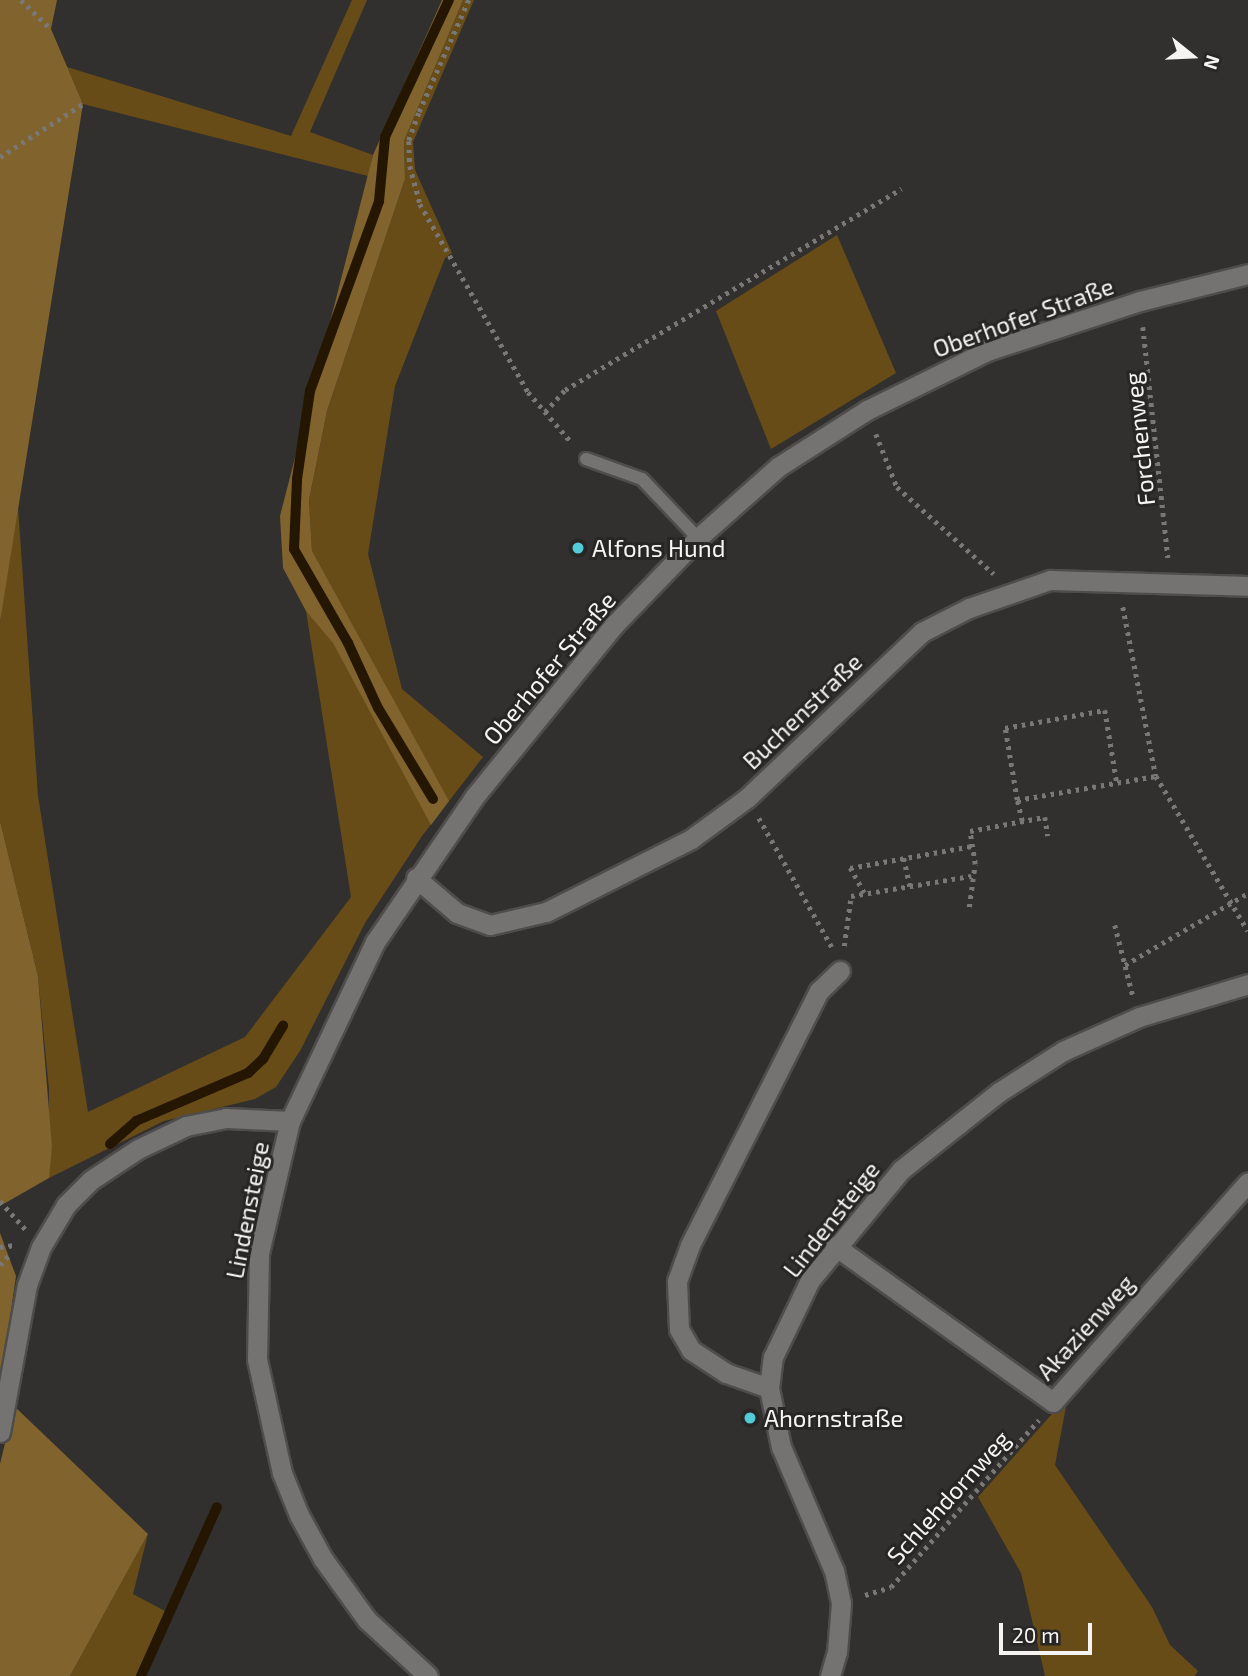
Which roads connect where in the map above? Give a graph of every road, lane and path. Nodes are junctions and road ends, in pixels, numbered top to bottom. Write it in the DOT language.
graph roads {
  1 [pos="21,0"];
  2 [pos="468,0"];
  3 [pos="51,29"];
  4 [pos="83,104"];
  5 [pos="0,157"];
  6 [pos="901,189"];
  7 [pos="1248,274"];
  8 [pos="1140,301"];
  9 [pos="867,410"];
  10 [pos="545,412"];
  11 [pos="586,459"];
  12 [pos="698,538"];
  13 [pos="1170,573"];
  14 [pos="993,574"];
  15 [pos="1248,586"];
  16 [pos="1124,610"];
  17 [pos="1156,776"];
  18 [pos="1117,783"];
  19 [pos="1017,800"];
  20 [pos="757,813"];
  21 [pos="1021,821"];
  22 [pos="1048,836"];
  23 [pos="972,846"];
  24 [pos="904,858"];
  25 [pos="971,876"];
  26 [pos="416,878"];
  27 [pos="910,886"];
  28 [pos="1248,892"];
  29 [pos="864,894"];
  30 [pos="1229,903"];
  31 [pos="969,907"];
  32 [pos="1115,925"];
  33 [pos="825,930"];
  34 [pos="1248,930"];
  35 [pos="1125,965"];
  36 [pos="840,971"];
  37 [pos="1248,984"];
  38 [pos="1139,1017"];
  39 [pos="290,1121"];
  40 [pos="1248,1181"];
  41 [pos="0,1201"];
  42 [pos="20,1244"];
  43 [pos="835,1246"];
  44 [pos="0,1247"];
  45 [pos="41,1247"];
  46 [pos="769,1388"];
  47 [pos="1053,1402"];
  48 [pos="0,1433"];
  49 [pos="856,1598"];
  50 [pos="428,1676"];
  51 [pos="830,1676"];
  1 -- 3 [label="path"];
  2 -- 10 [label="path"];
  4 -- 5 [label="path"];
  6 -- 10 [label="path"];
  7 -- 8 [label="street, Oberhofer Straße"];
  8 -- 9 [label="street, Oberhofer Straße"];
  8 -- 13 [label="path, Forchenweg"];
  9 -- 12 [label="street, Oberhofer Straße"];
  9 -- 14 [label="path"];
  10 -- 11 [label="path"];
  11 -- 12 [label="lane"];
  12 -- 26 [label="street, Oberhofer Straße"];
  15 -- 26 [label="street, Buchenstraße"];
  16 -- 17 [label="path"];
  17 -- 18 [label="path"];
  17 -- 30 [label="path"];
  18 -- 19 [label="path"];
  18 -- 19 [label="path"];
  19 -- 21 [label="path"];
  20 -- 33 [label="path"];
  21 -- 22 [label="path"];
  21 -- 23 [label="path"];
  23 -- 24 [label="path"];
  23 -- 25 [label="path"];
  24 -- 27 [label="path"];
  24 -- 29 [label="path"];
  25 -- 27 [label="path"];
  25 -- 31 [label="path"];
  26 -- 39 [label="street, Oberhofer Straße"];
  27 -- 29 [label="path"];
  28 -- 30 [label="path"];
  29 -- 36 [label="path"];
  30 -- 34 [label="path"];
  30 -- 35 [label="path"];
  32 -- 35 [label="path"];
  35 -- 38 [label="path"];
  36 -- 46 [label="street"];
  37 -- 38 [label="street, Lindensteige"];
  38 -- 43 [label="street, Lindensteige"];
  39 -- 45 [label="street"];
  39 -- 50 [label="street, Lindensteige"];
  40 -- 47 [label="street, Akazienweg"];
  41 -- 45 [label="path"];
  42 -- 44 [label="path"];
  43 -- 46 [label="street, Lindensteige"];
  43 -- 47 [label="street, Akazienweg"];
  45 -- 48 [label="street"];
  46 -- 51 [label="street, Lindensteige"];
  47 -- 49 [label="path, Schlehdornweg"];
}
